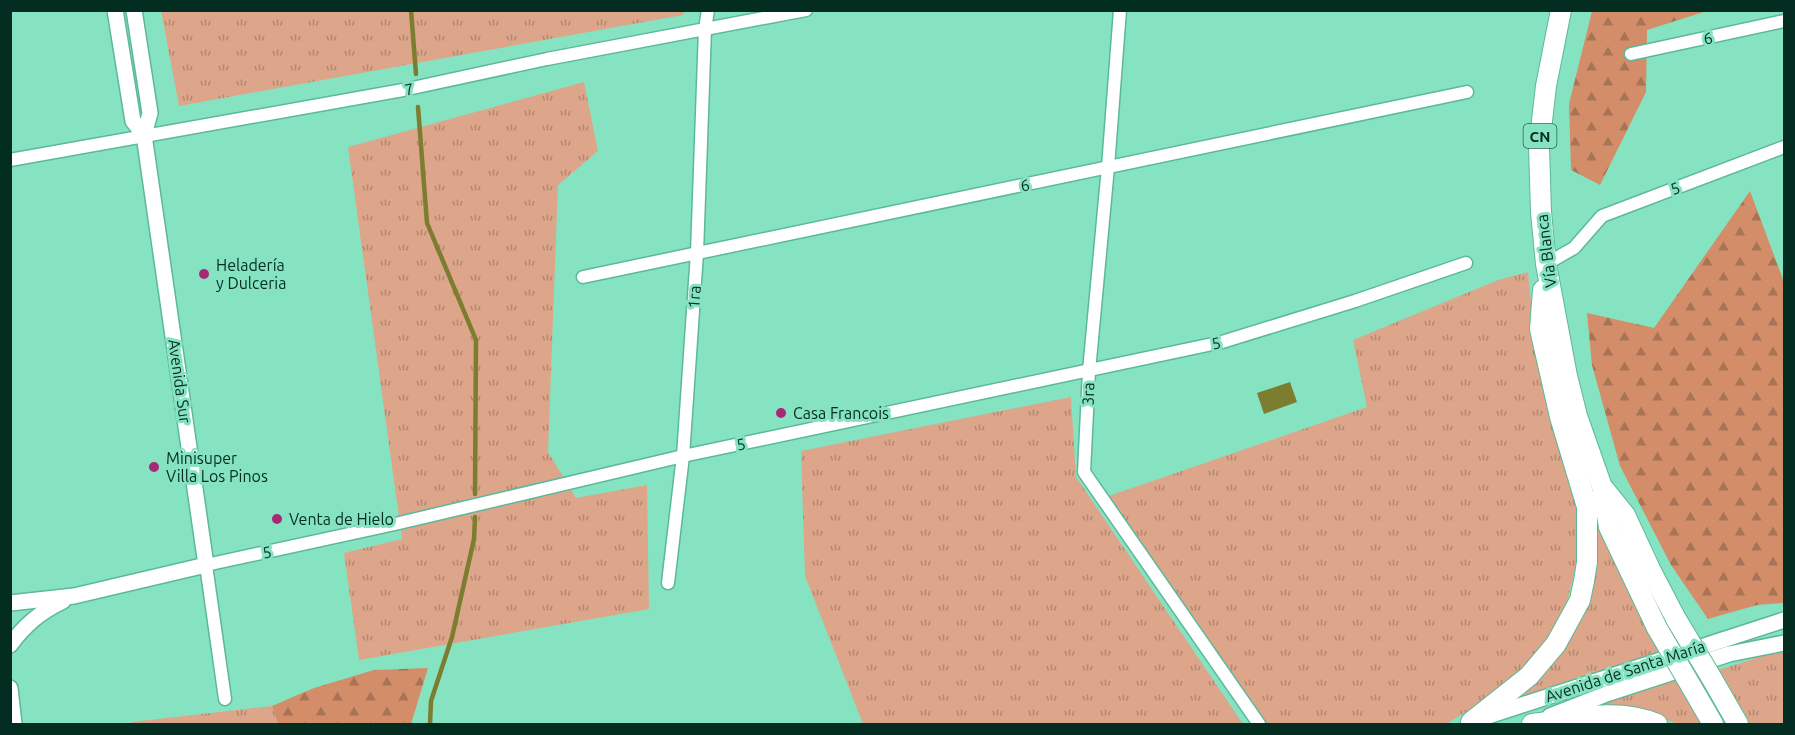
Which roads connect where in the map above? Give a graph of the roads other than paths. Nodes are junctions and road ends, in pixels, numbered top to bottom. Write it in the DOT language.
graph roads {
  1 [pos="115,10"];
  2 [pos="134,10"];
  3 [pos="708,10"];
  4 [pos="806,10"];
  5 [pos="1120,10"];
  6 [pos="1561,10"];
  7 [pos="1785,21"];
  8 [pos="705,29"];
  9 [pos="1631,54"];
  10 [pos="1467,92"];
  11 [pos="144,135"];
  12 [pos="1785,147"];
  13 [pos="10,160"];
  14 [pos="1108,167"];
  15 [pos="697,253"];
  16 [pos="1466,262"];
  17 [pos="1546,264"];
  18 [pos="583,277"];
  19 [pos="1089,371"];
  20 [pos="684,456"];
  21 [pos="1602,487"];
  22 [pos="206,565"];
  23 [pos="668,583"];
  24 [pos="74,596"];
  25 [pos="10,603"];
  26 [pos="1785,620"];
  27 [pos="1785,643"];
  28 [pos="10,645"];
  29 [pos="10,687"];
  30 [pos="225,699"];
  31 [pos="1469,723"];
  32 [pos="14,724"];
  33 [pos="1258,724"];
  34 [pos="1531,724"];
  35 [pos="1657,724"];
  36 [pos="1713,724"];
  37 [pos="1738,724"];
  1 -- 11 [label="street, Avenida Sur"];
  2 -- 11 [label="street, Avenida Sur"];
  3 -- 8 [label="street, 1ra"];
  4 -- 8 [label="street, 7"];
  5 -- 14 [label="street, 3ra"];
  6 -- 17 [label="highway, Vía Blanca / CN"];
  7 -- 9 [label="street, 6"];
  8 -- 11 [label="street, 7"];
  8 -- 15 [label="street, 1ra"];
  10 -- 14 [label="street, 6"];
  11 -- 13 [label="street, 7"];
  11 -- 22 [label="street, Avenida Sur"];
  12 -- 17 [label="street, 5"];
  14 -- 15 [label="street, 6"];
  14 -- 19 [label="street, 3ra"];
  15 -- 18 [label="street, 6"];
  15 -- 20 [label="street, 1ra"];
  16 -- 19 [label="street, 5"];
  17 -- 21 [label="highway, Vía Blanca / CN"];
  17 -- 31 [label="highway"];
  19 -- 20 [label="street, 5"];
  19 -- 33 [label="street, 3ra"];
  20 -- 22 [label="street, 5"];
  20 -- 23 [label="street, 1ra"];
  21 -- 36 [label="highway, Vía Blanca / CN, bridge"];
  21 -- 37 [label="highway, Vía Blanca / CN, bridge"];
  22 -- 24 [label="street, 5"];
  22 -- 30 [label="street, Avenida Sur"];
  24 -- 25 [label="street, 5"];
  24 -- 28 [label="street"];
  26 -- 31 [label="street, Avenida de Santa María"];
  27 -- 34 [label="street, Avenida de Santa María"];
  29 -- 32 [label="street"];
  34 -- 35 [label="highway"];
}
